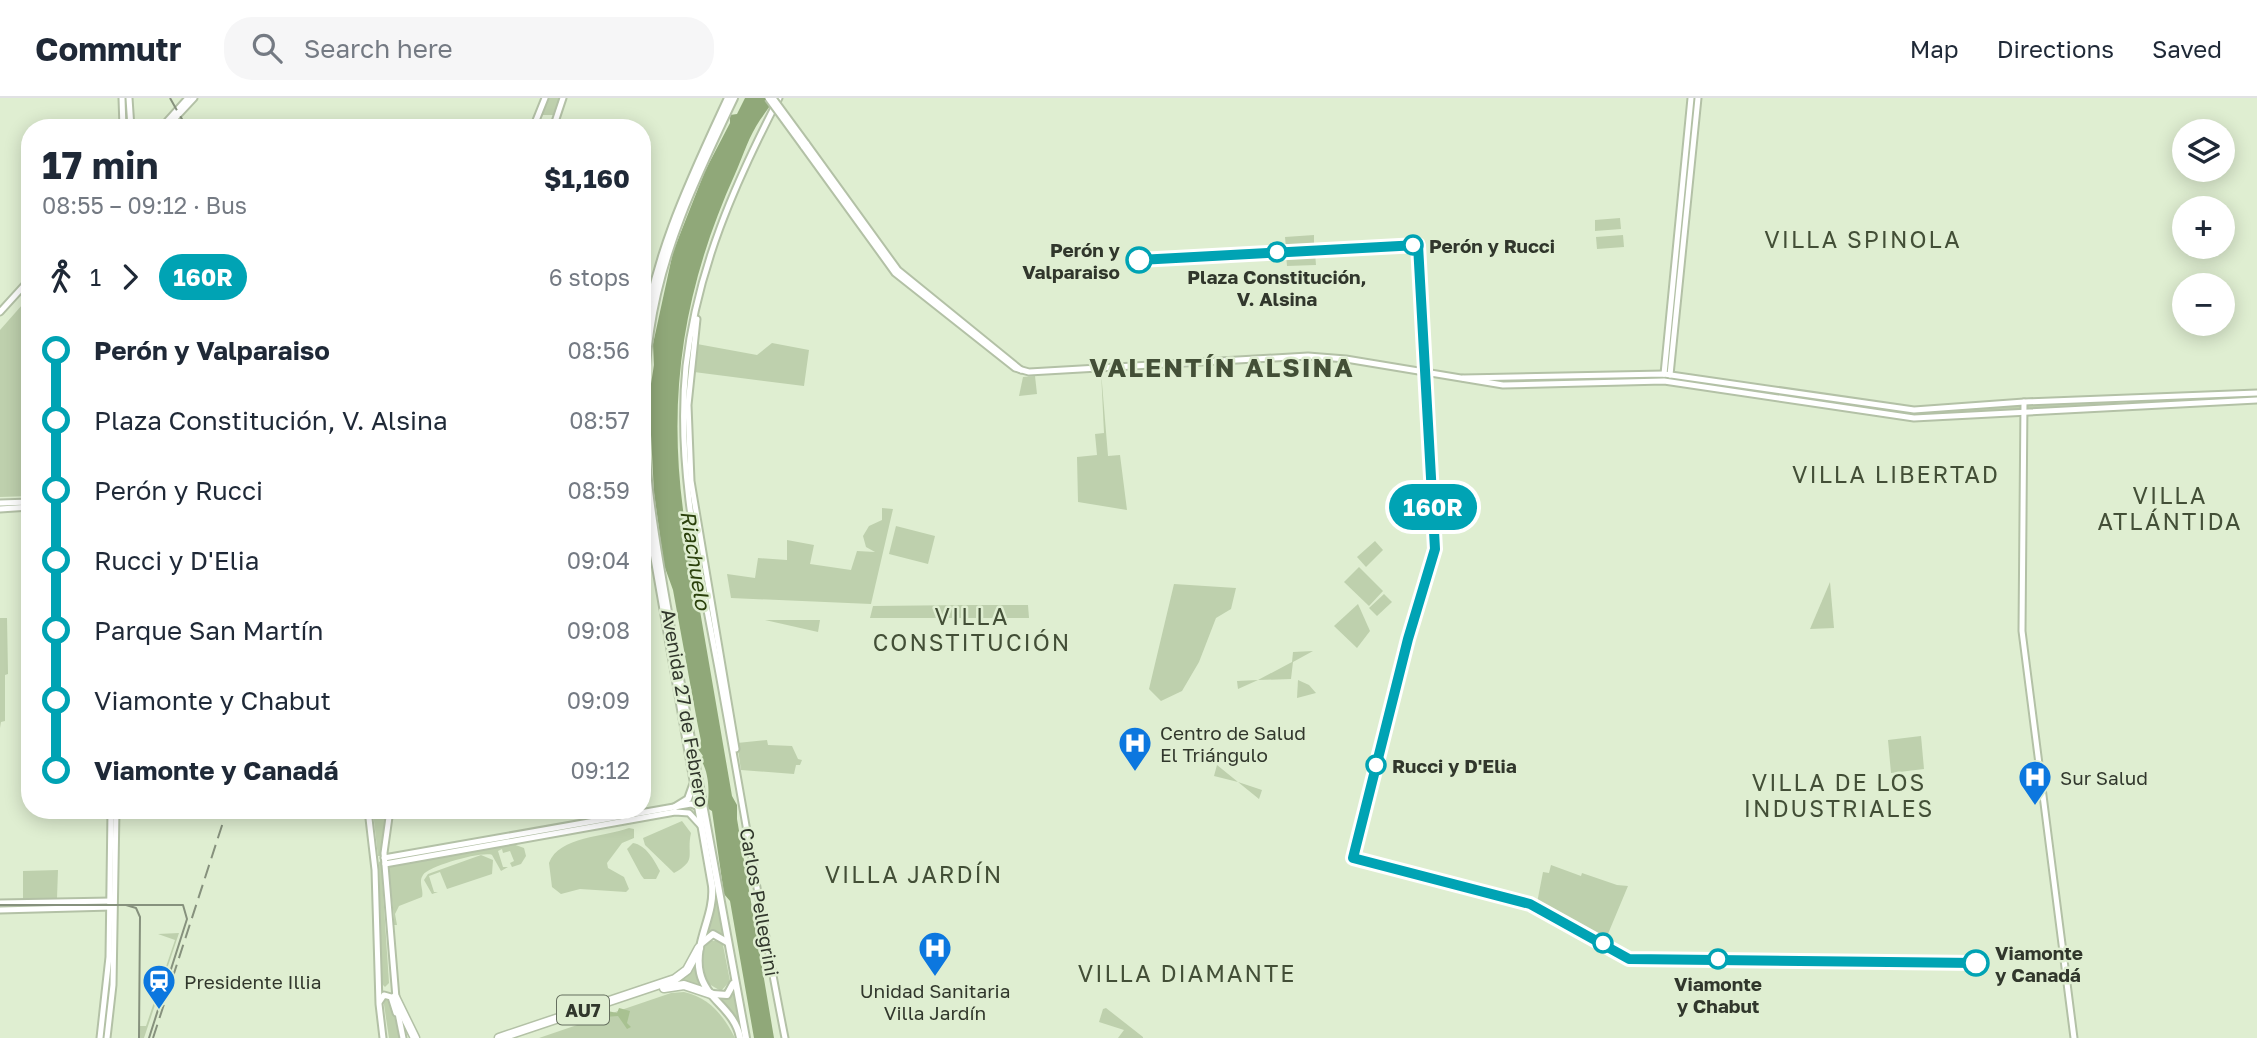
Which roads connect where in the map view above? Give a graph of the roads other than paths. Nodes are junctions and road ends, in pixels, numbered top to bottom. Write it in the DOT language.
graph roads {
  1 [pos="122,98"];
  2 [pos="129,98"];
  3 [pos="191,98"];
  4 [pos="545,98"];
  5 [pos="563,98"];
  6 [pos="728,98"];
  7 [pos="734,98"];
  8 [pos="768,98"];
  9 [pos="773,98"];
  10 [pos="779,98"];
  11 [pos="1691,98"];
  12 [pos="1698,98"];
  13 [pos="123,119"];
  14 [pos="130,119"];
  15 [pos="170,119"];
  16 [pos="174,119"];
  17 [pos="537,119"];
  18 [pos="556,119"];
  19 [pos="804,144"];
  20 [pos="824,177"];
  21 [pos="823,185"];
  22 [pos="21,287"];
  23 [pos="651,296"];
  24 [pos="0,311"];
  25 [pos="651,327"];
  26 [pos="1021,370"];
  27 [pos="1667,374"];
  28 [pos="1463,378"];
  29 [pos="1666,381"];
  30 [pos="2257,393"];
  31 [pos="2257,401"];
  32 [pos="2024,402"];
  33 [pos="2023,413"];
  34 [pos="21,505"];
  35 [pos="2,506"];
  36 [pos="651,508"];
  37 [pos="651,530"];
  38 [pos="656,554"];
  39 [pos="694,780"];
  40 [pos="698,805"];
  41 [pos="675,807"];
  42 [pos="651,811"];
  43 [pos="705,813"];
  44 [pos="651,816"];
  45 [pos="114,819"];
  46 [pos="369,819"];
  47 [pos="389,819"];
  48 [pos="611,819"];
  49 [pos="634,819"];
  50 [pos="701,826"];
  51 [pos="385,861"];
  52 [pos="0,903"];
  53 [pos="112,904"];
  54 [pos="0,910"];
  55 [pos="728,943"];
  56 [pos="699,948"];
  57 [pos="734,979"];
  58 [pos="393,983"];
  59 [pos="378,985"];
  60 [pos="711,994"];
  61 [pos="395,997"];
  62 [pos="379,1004"];
  63 [pos="103,1005"];
  64 [pos="111,1013"];
  65 [pos="109,1026"];
  66 [pos="100,1027"];
  67 [pos="403,1035"];
  68 [pos="100,1038"];
  69 [pos="107,1038"];
  70 [pos="383,1038"];
  71 [pos="415,1038"];
  72 [pos="499,1038"];
  73 [pos="512,1038"];
  74 [pos="740,1038"];
  75 [pos="746,1038"];
  76 [pos="785,1038"];
  77 [pos="2074,1038"];
  1 -- 13 [label="main road"];
  2 -- 14 [label="main road"];
  3 -- 15 [label="main road"];
  3 -- 16 [label="main road"];
  4 -- 17 [label="main road"];
  5 -- 18 [label="main road"];
  6 -- 23 [label="main road"];
  7 -- 25 [label="main road"];
  8 -- 19 [label="main road, bridge"];
  9 -- 19 [label="main road, bridge"];
  10 -- 76 [label="main road, Carlos Pellegrini"];
  11 -- 27 [label="main road"];
  12 -- 27 [label="main road"];
  19 -- 20 [label="main road"];
  19 -- 26 [label="main road"];
  20 -- 21 [label="main road"];
  20 -- 26 [label="main road"];
  22 -- 24 [label="main road"];
  26 -- 28 [label="main road"];
  27 -- 28 [label="main road"];
  27 -- 29 [label="main road"];
  27 -- 32 [label="main road"];
  28 -- 29 [label="main road"];
  29 -- 33 [label="main road"];
  30 -- 32 [label="main road"];
  31 -- 33 [label="main road"];
  32 -- 33 [label="main road"];
  33 -- 77 [label="main road"];
  34 -- 35 [label="main road"];
  36 -- 38 [label="main road, Avenida 27 de Febrero"];
  37 -- 38 [label="main road, Avenida 27 de Febrero"];
  38 -- 39 [label="main road, Avenida 27 de Febrero"];
  38 -- 43 [label="main road, Avenida 27 de Febrero"];
  39 -- 40 [label="main road, Avenida 27 de Febrero"];
  39 -- 41 [label="main road"];
  40 -- 41 [label="main road"];
  40 -- 43 [label="main road"];
  40 -- 50 [label="main road, Avenida 27 de Febrero"];
  41 -- 42 [label="main road"];
  43 -- 55 [label="main road, Avenida 27 de Febrero"];
  44 -- 50 [label="main road"];
  45 -- 53 [label="main road"];
  46 -- 59 [label="main road"];
  47 -- 51 [label="main road"];
  48 -- 51 [label="main road"];
  49 -- 51 [label="main road"];
  50 -- 56 [label="main road, Avenida 27 de Febrero"];
  51 -- 58 [label="main road"];
  52 -- 53 [label="main road"];
  53 -- 54 [label="main road"];
  53 -- 63 [label="main road"];
  53 -- 64 [label="main road"];
  55 -- 56 [label="main road"];
  55 -- 57 [label="main road, Avenida 27 de Febrero"];
  56 -- 60 [label="main road, Avenida 27 de Febrero"];
  56 -- 72 [label="highway, AU7"];
  57 -- 60 [label="main road"];
  57 -- 75 [label="main road, Avenida 27 de Febrero"];
  58 -- 59 [label="main road"];
  58 -- 61 [label="main road"];
  59 -- 62 [label="main road"];
  60 -- 73 [label="highway, AU7"];
  60 -- 74 [label="main road, Avenida 27 de Febrero"];
  61 -- 67 [label="main road"];
  61 -- 71 [label="highway"];
  62 -- 67 [label="main road"];
  62 -- 70 [label="main road"];
  63 -- 64 [label="main road"];
  63 -- 66 [label="main road"];
  64 -- 65 [label="main road"];
  65 -- 66 [label="main road"];
  65 -- 69 [label="main road"];
  66 -- 68 [label="main road"];
}
